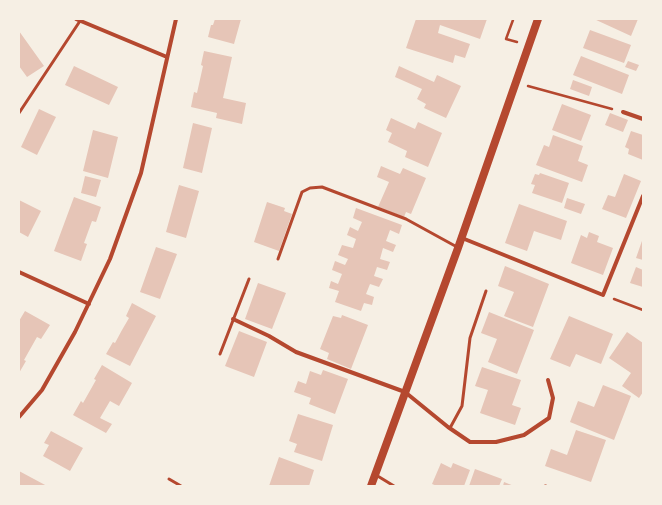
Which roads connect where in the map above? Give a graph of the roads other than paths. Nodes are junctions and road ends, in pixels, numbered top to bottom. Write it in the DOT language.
graph roads {
  1 [pos="176,19"];
  2 [pos="538,19"];
  3 [pos="78,20"];
  4 [pos="167,58"];
  5 [pos="623,112"];
  6 [pos="19,113"];
  7 [pos="643,119"];
  8 [pos="643,196"];
  9 [pos="462,238"];
  10 [pos="458,248"];
  11 [pos="278,259"];
  12 [pos="19,272"];
  13 [pos="249,279"];
  14 [pos="486,292"];
  15 [pos="89,304"];
  16 [pos="233,319"];
  17 [pos="220,354"];
  18 [pos="548,380"];
  19 [pos="405,392"];
  20 [pos="19,417"];
  21 [pos="450,428"];
  22 [pos="375,474"];
  23 [pos="169,479"];
  24 [pos="181,486"];
  25 [pos="371,486"];
  26 [pos="394,486"];
  1 -- 4 [label="street"];
  2 -- 9 [label="main road"];
  3 -- 4 [label="street"];
  3 -- 6 [label="lane"];
  4 -- 15 [label="street"];
  5 -- 7 [label="street"];
  8 -- 9 [label="street"];
  9 -- 10 [label="main road"];
  10 -- 11 [label="lane"];
  10 -- 19 [label="main road"];
  12 -- 15 [label="street"];
  13 -- 16 [label="lane"];
  14 -- 21 [label="lane"];
  15 -- 20 [label="street"];
  16 -- 17 [label="lane"];
  16 -- 19 [label="street"];
  18 -- 21 [label="street"];
  19 -- 21 [label="street"];
  19 -- 22 [label="main road"];
  22 -- 25 [label="main road"];
  22 -- 26 [label="lane"];
  23 -- 24 [label="lane"];
}
